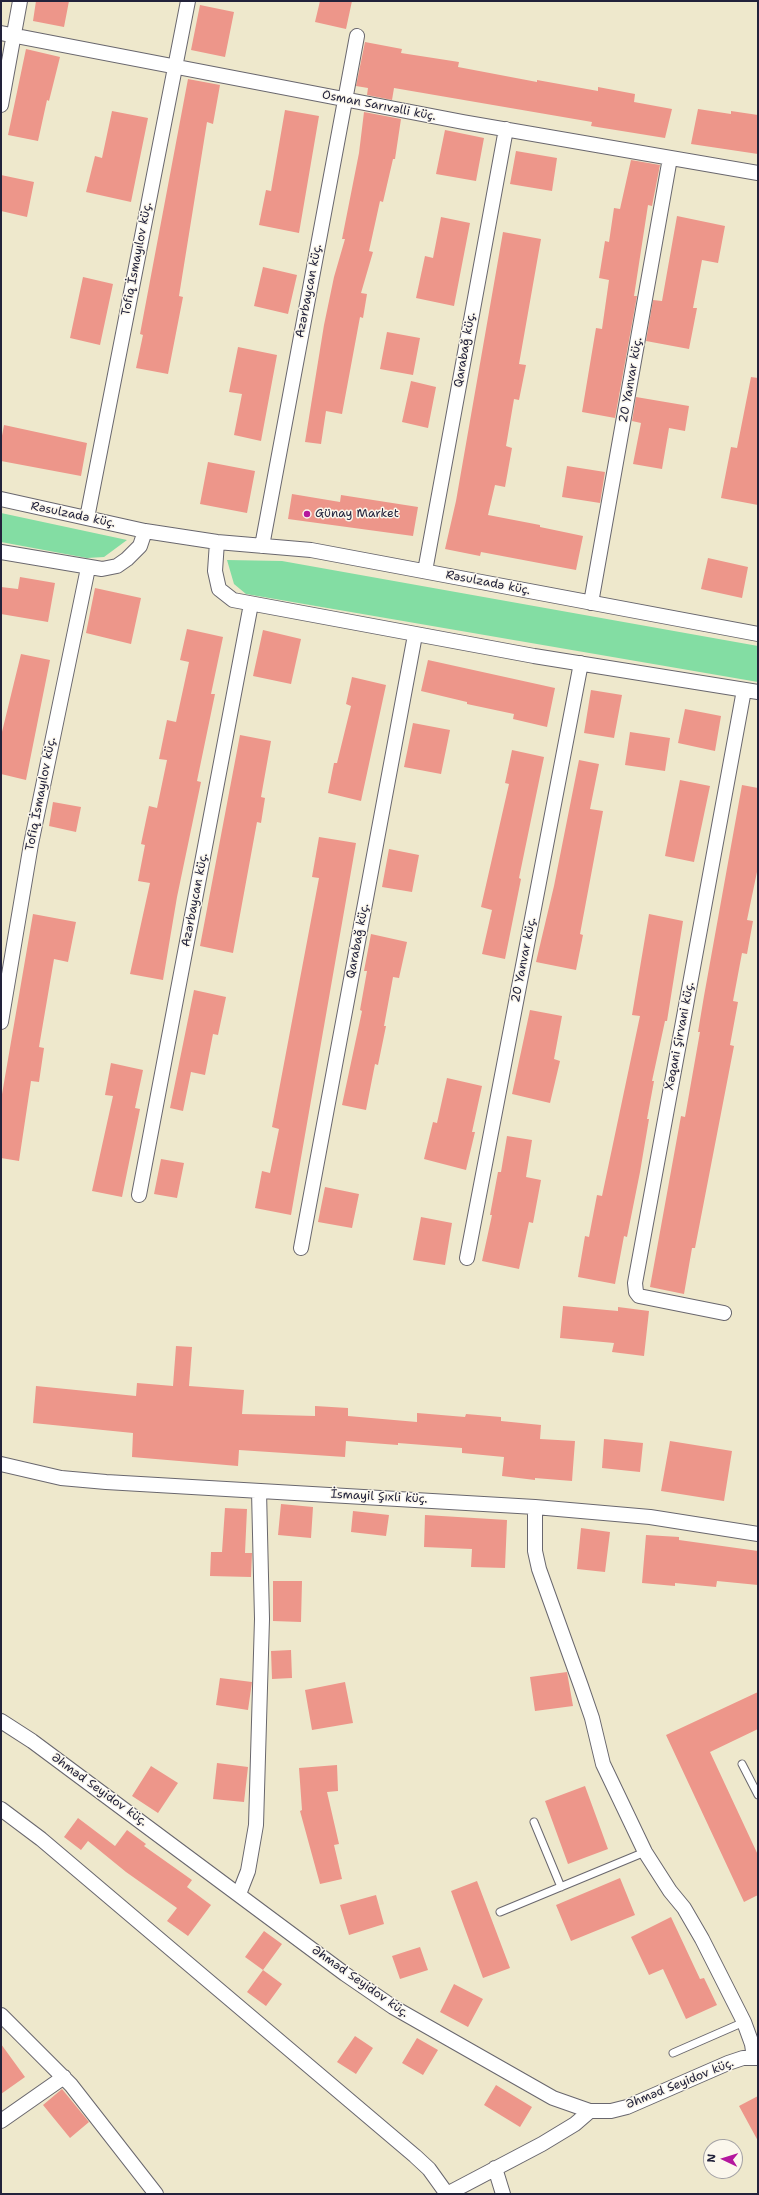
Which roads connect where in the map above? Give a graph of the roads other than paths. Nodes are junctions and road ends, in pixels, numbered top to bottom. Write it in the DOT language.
graph roads {
  1 [pos="20,1"];
  2 [pos="188,1"];
  3 [pos="8,34"];
  4 [pos="357,36"];
  5 [pos="175,66"];
  6 [pos="345,99"];
  7 [pos="1,105"];
  8 [pos="506,129"];
  9 [pos="670,158"];
  10 [pos="758,173"];
  11 [pos="1,500"];
  12 [pos="87,518"];
  13 [pos="145,531"];
  14 [pos="217,542"];
  15 [pos="262,546"];
  16 [pos="1,552"];
  17 [pos="88,568"];
  18 [pos="425,571"];
  19 [pos="591,603"];
  20 [pos="251,604"];
  21 [pos="758,633"];
  22 [pos="416,634"];
  23 [pos="581,663"];
  24 [pos="751,691"];
  25 [pos="1,1022"];
  26 [pos="139,1195"];
  27 [pos="301,1248"];
  28 [pos="467,1258"];
  29 [pos="724,1313"];
  30 [pos="1,1464"];
  31 [pos="259,1491"];
  32 [pos="535,1508"];
  33 [pos="758,1534"];
  34 [pos="1,1721"];
  35 [pos="742,1764"];
  36 [pos="758,1795"];
  37 [pos="1,1810"];
  38 [pos="534,1822"];
  39 [pos="645,1852"];
  40 [pos="561,1887"];
  41 [pos="239,1894"];
  42 [pos="500,1912"];
  43 [pos="1,2015"];
  44 [pos="744,2022"];
  45 [pos="673,2053"];
  46 [pos="756,2058"];
  47 [pos="64,2077"];
  48 [pos="590,2111"];
  49 [pos="1,2121"];
  50 [pos="495,2168"];
  51 [pos="156,2194"];
  52 [pos="447,2194"];
  53 [pos="503,2194"];
  1 -- 3 [label="street"];
  2 -- 5 [label="street, Tofiq İsmayılov küç."];
  3 -- 5 [label="street, Osman Sarıvəlli küç."];
  3 -- 7 [label="street"];
  4 -- 6 [label="street, Azərbaycan küç."];
  5 -- 6 [label="street, Osman Sarıvəlli küç."];
  5 -- 12 [label="street, Tofiq İsmayılov küç."];
  6 -- 8 [label="street, Osman Sarıvəlli küç."];
  6 -- 15 [label="street, Azərbaycan küç."];
  8 -- 9 [label="street, Osman Sarıvəlli küç."];
  8 -- 18 [label="street, Qarabağ küç."];
  9 -- 10 [label="street, Osman Sarıvəlli küç."];
  9 -- 19 [label="street, 20 Yanvar küç."];
  11 -- 12 [label="street, Rəsulzadə küç."];
  12 -- 13 [label="street, Rəsulzadə küç."];
  13 -- 14 [label="street, Rəsulzadə küç."];
  13 -- 17 [label="street"];
  14 -- 15 [label="street, Rəsulzadə küç."];
  14 -- 20 [label="street"];
  15 -- 18 [label="street, Rəsulzadə küç."];
  16 -- 17 [label="street"];
  17 -- 25 [label="street, Tofiq İsmayılov küç."];
  18 -- 19 [label="street, Rəsulzadə küç."];
  19 -- 21 [label="street, Rəsulzadə küç."];
  20 -- 22 [label="street"];
  20 -- 26 [label="street, Azərbaycan küç."];
  22 -- 23 [label="street"];
  22 -- 27 [label="street, Qarabağ küç."];
  23 -- 24 [label="street"];
  23 -- 28 [label="street, 20 Yanvar küç."];
  24 -- 29 [label="street, Xəqani Şirvani küç."];
  30 -- 31 [label="street, İsmayil Şıxli küç."];
  31 -- 32 [label="street, İsmayil Şıxli küç."];
  31 -- 41 [label="street"];
  32 -- 33 [label="street, İsmayil Şıxli küç."];
  32 -- 39 [label="street"];
  34 -- 41 [label="street, Əhməd Seyidov küç."];
  35 -- 36 [label="lane"];
  37 -- 52 [label="street"];
  38 -- 40 [label="lane"];
  39 -- 40 [label="lane"];
  39 -- 44 [label="street"];
  40 -- 42 [label="lane"];
  41 -- 48 [label="street, Əhməd Seyidov küç."];
  43 -- 47 [label="street"];
  44 -- 45 [label="lane"];
  44 -- 46 [label="street"];
  46 -- 48 [label="street, Əhməd Seyidov küç."];
  47 -- 49 [label="street"];
  47 -- 51 [label="street"];
  48 -- 50 [label="street"];
  50 -- 52 [label="street"];
  50 -- 53 [label="street"];
}
